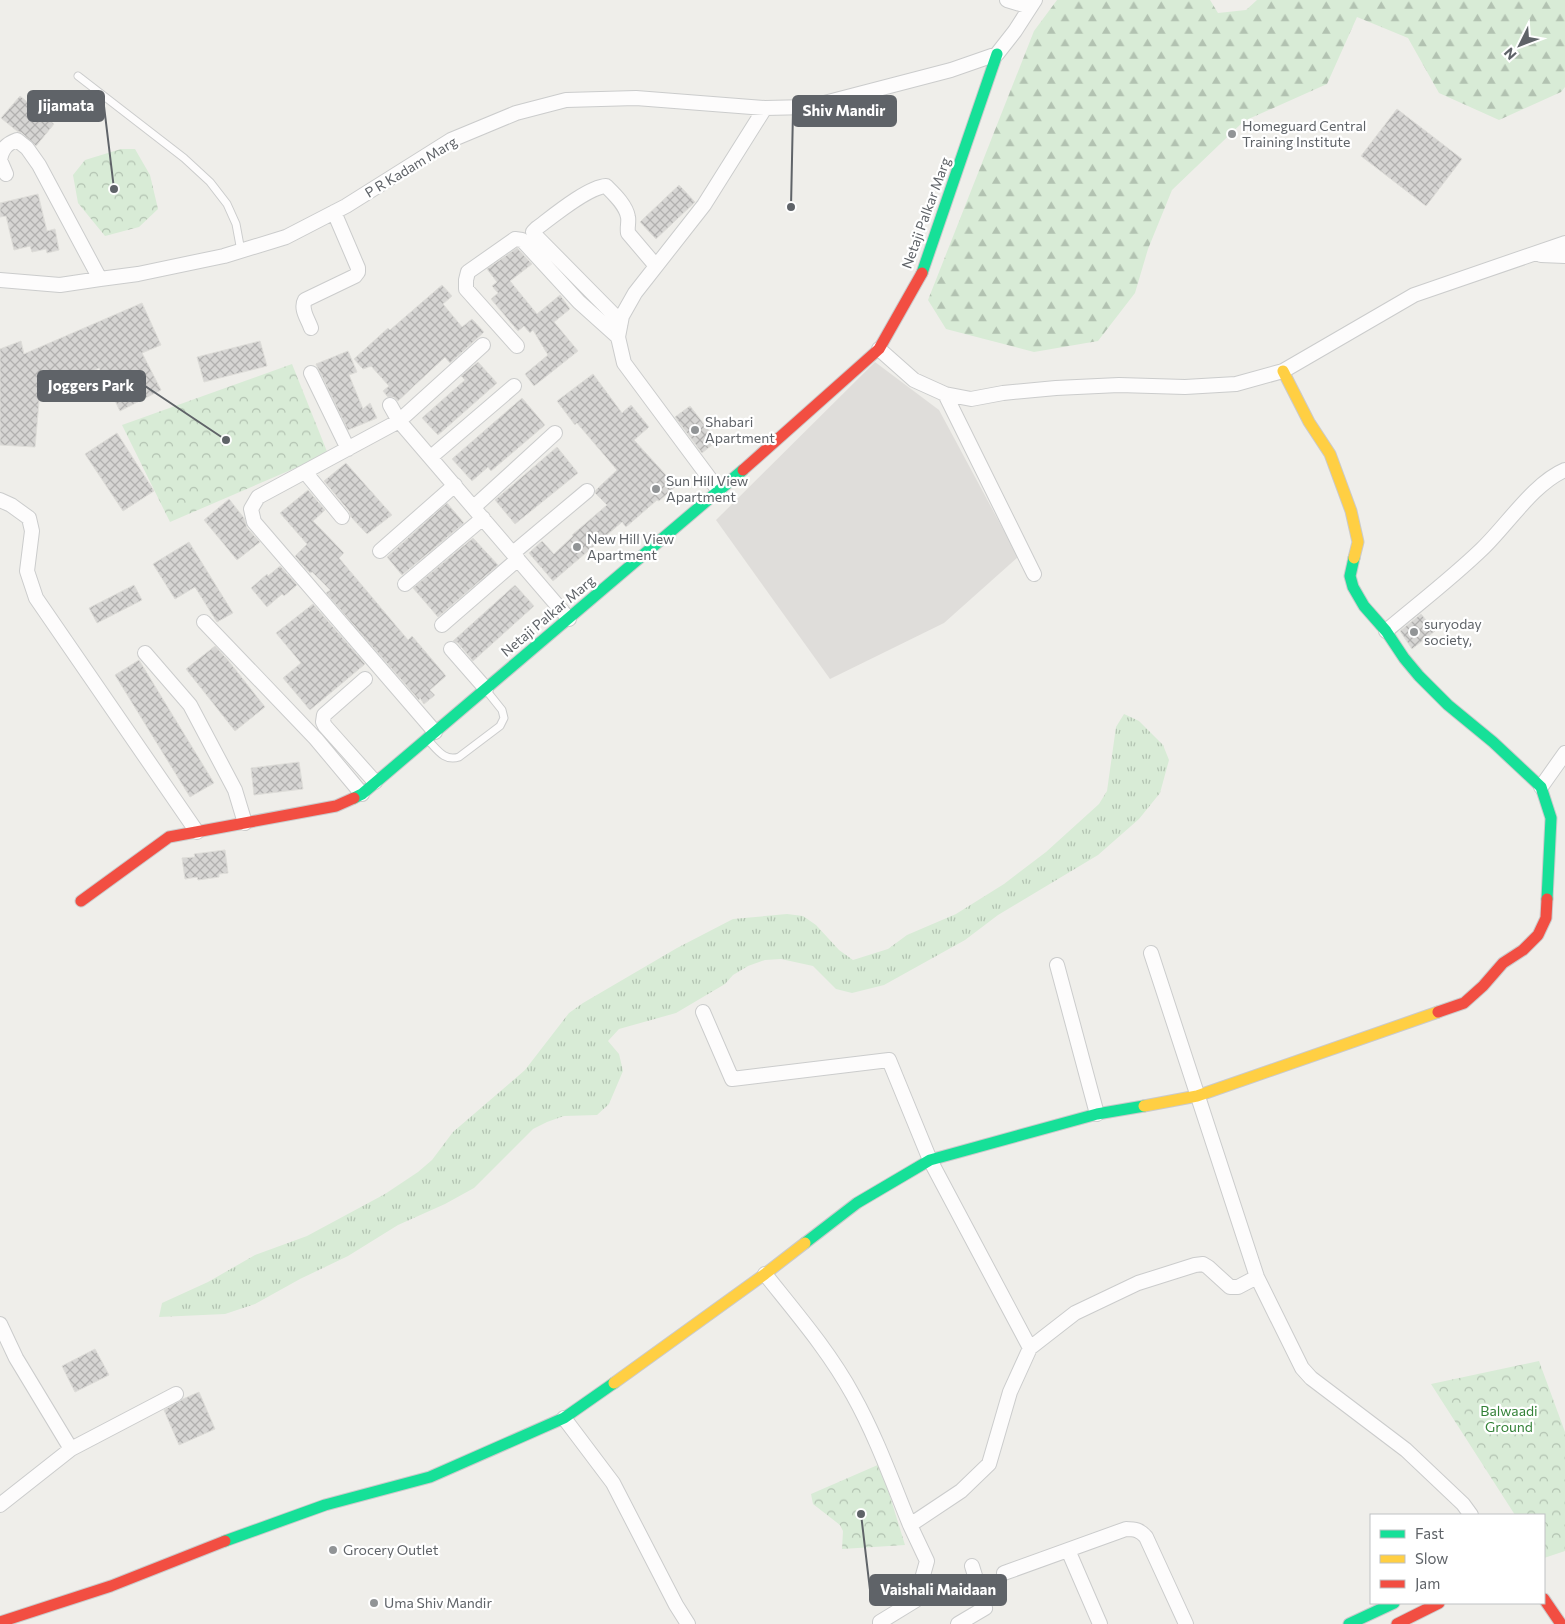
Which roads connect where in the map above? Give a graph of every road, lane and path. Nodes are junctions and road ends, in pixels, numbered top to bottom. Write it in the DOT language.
graph roads {
  1 [pos="1007,0"];
  2 [pos="1032,4"];
  3 [pos="996,54"];
  4 [pos="78,76"];
  5 [pos="765,108"];
  6 [pos="0,160"];
  7 [pos="6,174"];
  8 [pos="334,212"];
  9 [pos="1565,243"];
  10 [pos="241,251"];
  11 [pos="1532,255"];
  12 [pos="1565,256"];
  13 [pos="656,266"];
  14 [pos="100,279"];
  15 [pos="0,280"];
  16 [pos="621,322"];
  17 [pos="311,328"];
  18 [pos="618,337"];
  19 [pos="483,345"];
  20 [pos="517,346"];
  21 [pos="879,349"];
  22 [pos="1283,371"];
  23 [pos="311,373"];
  24 [pos="514,386"];
  25 [pos="945,394"];
  26 [pos="390,405"];
  27 [pos="399,421"];
  28 [pos="555,433"];
  29 [pos="348,449"];
  30 [pos="431,457"];
  31 [pos="1565,470"];
  32 [pos="304,472"];
  33 [pos="455,485"];
  34 [pos="587,491"];
  35 [pos="719,491"];
  36 [pos="0,500"];
  37 [pos="478,512"];
  38 [pos="342,517"];
  39 [pos="380,551"];
  40 [pos="516,556"];
  41 [pos="1034,574"];
  42 [pos="405,584"];
  43 [pos="569,619"];
  44 [pos="204,622"];
  45 [pos="442,625"];
  46 [pos="1386,631"];
  47 [pos="451,649"];
  48 [pos="145,653"];
  49 [pos="365,679"];
  50 [pos="486,689"];
  51 [pos="431,735"];
  52 [pos="1565,753"];
  53 [pos="375,782"];
  54 [pos="1542,787"];
  55 [pos="362,794"];
  56 [pos="245,823"];
  57 [pos="197,832"];
  58 [pos="81,901"];
  59 [pos="1150,952"];
  60 [pos="1057,965"];
  61 [pos="703,1012"];
  62 [pos="1197,1096"];
  63 [pos="1097,1114"];
  64 [pos="930,1160"];
  65 [pos="765,1274"];
  66 [pos="1258,1277"];
  67 [pos="0,1324"];
  68 [pos="1030,1348"];
  69 [pos="176,1394"];
  70 [pos="564,1418"];
  71 [pos="71,1449"];
  72 [pos="0,1504"];
  73 [pos="1470,1514"];
  74 [pos="910,1525"];
  75 [pos="1068,1550"];
  76 [pos="972,1566"];
  77 [pos="1004,1573"];
  78 [pos="1545,1600"];
  79 [pos="1392,1604"];
  80 [pos="1437,1604"];
  81 [pos="0,1622"];
  82 [pos="1182,1623"];
  83 [pos="688,1624"];
  84 [pos="880,1624"];
  85 [pos="958,1624"];
  86 [pos="1100,1624"];
  87 [pos="1349,1624"];
  88 [pos="1397,1624"];
  89 [pos="1562,1624"];
  1 -- 2 [label="street"];
  2 -- 3 [label="street"];
  3 -- 5 [label="street, P R Kadam Marg"];
  3 -- 21 [label="street, Netaji Palkar Marg"];
  4 -- 10 [label="lane"];
  5 -- 8 [label="street, P R Kadam Marg"];
  5 -- 13 [label="street"];
  6 -- 7 [label="street"];
  6 -- 14 [label="street"];
  8 -- 10 [label="street, P R Kadam Marg"];
  8 -- 17 [label="street"];
  9 -- 11 [label="street"];
  10 -- 14 [label="street, P R Kadam Marg"];
  11 -- 12 [label="street"];
  11 -- 22 [label="street"];
  13 -- 16 [label="street"];
  13 -- 16 [label="street"];
  14 -- 15 [label="street, P R Kadam Marg"];
  16 -- 18 [label="street"];
  18 -- 20 [label="street"];
  18 -- 35 [label="street"];
  19 -- 27 [label="street"];
  21 -- 25 [label="street"];
  21 -- 35 [label="street, Netaji Palkar Marg"];
  22 -- 25 [label="street"];
  22 -- 46 [label="street"];
  23 -- 29 [label="street"];
  24 -- 30 [label="street"];
  25 -- 41 [label="street"];
  26 -- 27 [label="street"];
  27 -- 29 [label="street"];
  27 -- 30 [label="street"];
  28 -- 37 [label="street"];
  29 -- 32 [label="street"];
  30 -- 33 [label="street"];
  31 -- 46 [label="street"];
  32 -- 38 [label="street"];
  32 -- 51 [label="street"];
  33 -- 37 [label="street"];
  33 -- 39 [label="street"];
  34 -- 40 [label="street"];
  35 -- 43 [label="street, Netaji Palkar Marg"];
  36 -- 57 [label="street"];
  37 -- 40 [label="street"];
  37 -- 42 [label="street"];
  40 -- 43 [label="street"];
  40 -- 45 [label="street"];
  43 -- 50 [label="street, Netaji Palkar Marg"];
  44 -- 55 [label="street"];
  46 -- 54 [label="street"];
  47 -- 50 [label="street"];
  48 -- 56 [label="street"];
  49 -- 53 [label="street"];
  50 -- 51 [label="street, Netaji Palkar Marg"];
  50 -- 51 [label="lane"];
  51 -- 53 [label="street, Netaji Palkar Marg"];
  52 -- 54 [label="street"];
  53 -- 55 [label="street, Netaji Palkar Marg"];
  54 -- 62 [label="street"];
  55 -- 56 [label="street, Netaji Palkar Marg"];
  56 -- 57 [label="street, Netaji Palkar Marg"];
  57 -- 58 [label="street, Netaji Palkar Marg"];
  59 -- 62 [label="street"];
  60 -- 63 [label="street"];
  61 -- 64 [label="street"];
  62 -- 63 [label="street"];
  62 -- 66 [label="street"];
  63 -- 64 [label="street"];
  64 -- 65 [label="street"];
  64 -- 68 [label="street"];
  65 -- 70 [label="street"];
  65 -- 74 [label="street"];
  66 -- 68 [label="street"];
  66 -- 73 [label="street"];
  67 -- 71 [label="street"];
  68 -- 74 [label="street"];
  69 -- 71 [label="street"];
  70 -- 81 [label="street"];
  70 -- 83 [label="street"];
  71 -- 72 [label="street"];
  74 -- 84 [label="street"];
  75 -- 77 [label="street"];
  75 -- 82 [label="street"];
  75 -- 86 [label="street"];
  76 -- 85 [label="street"];
  78 -- 89 [label="street"];
  79 -- 87 [label="street"];
  80 -- 88 [label="street"];
}
